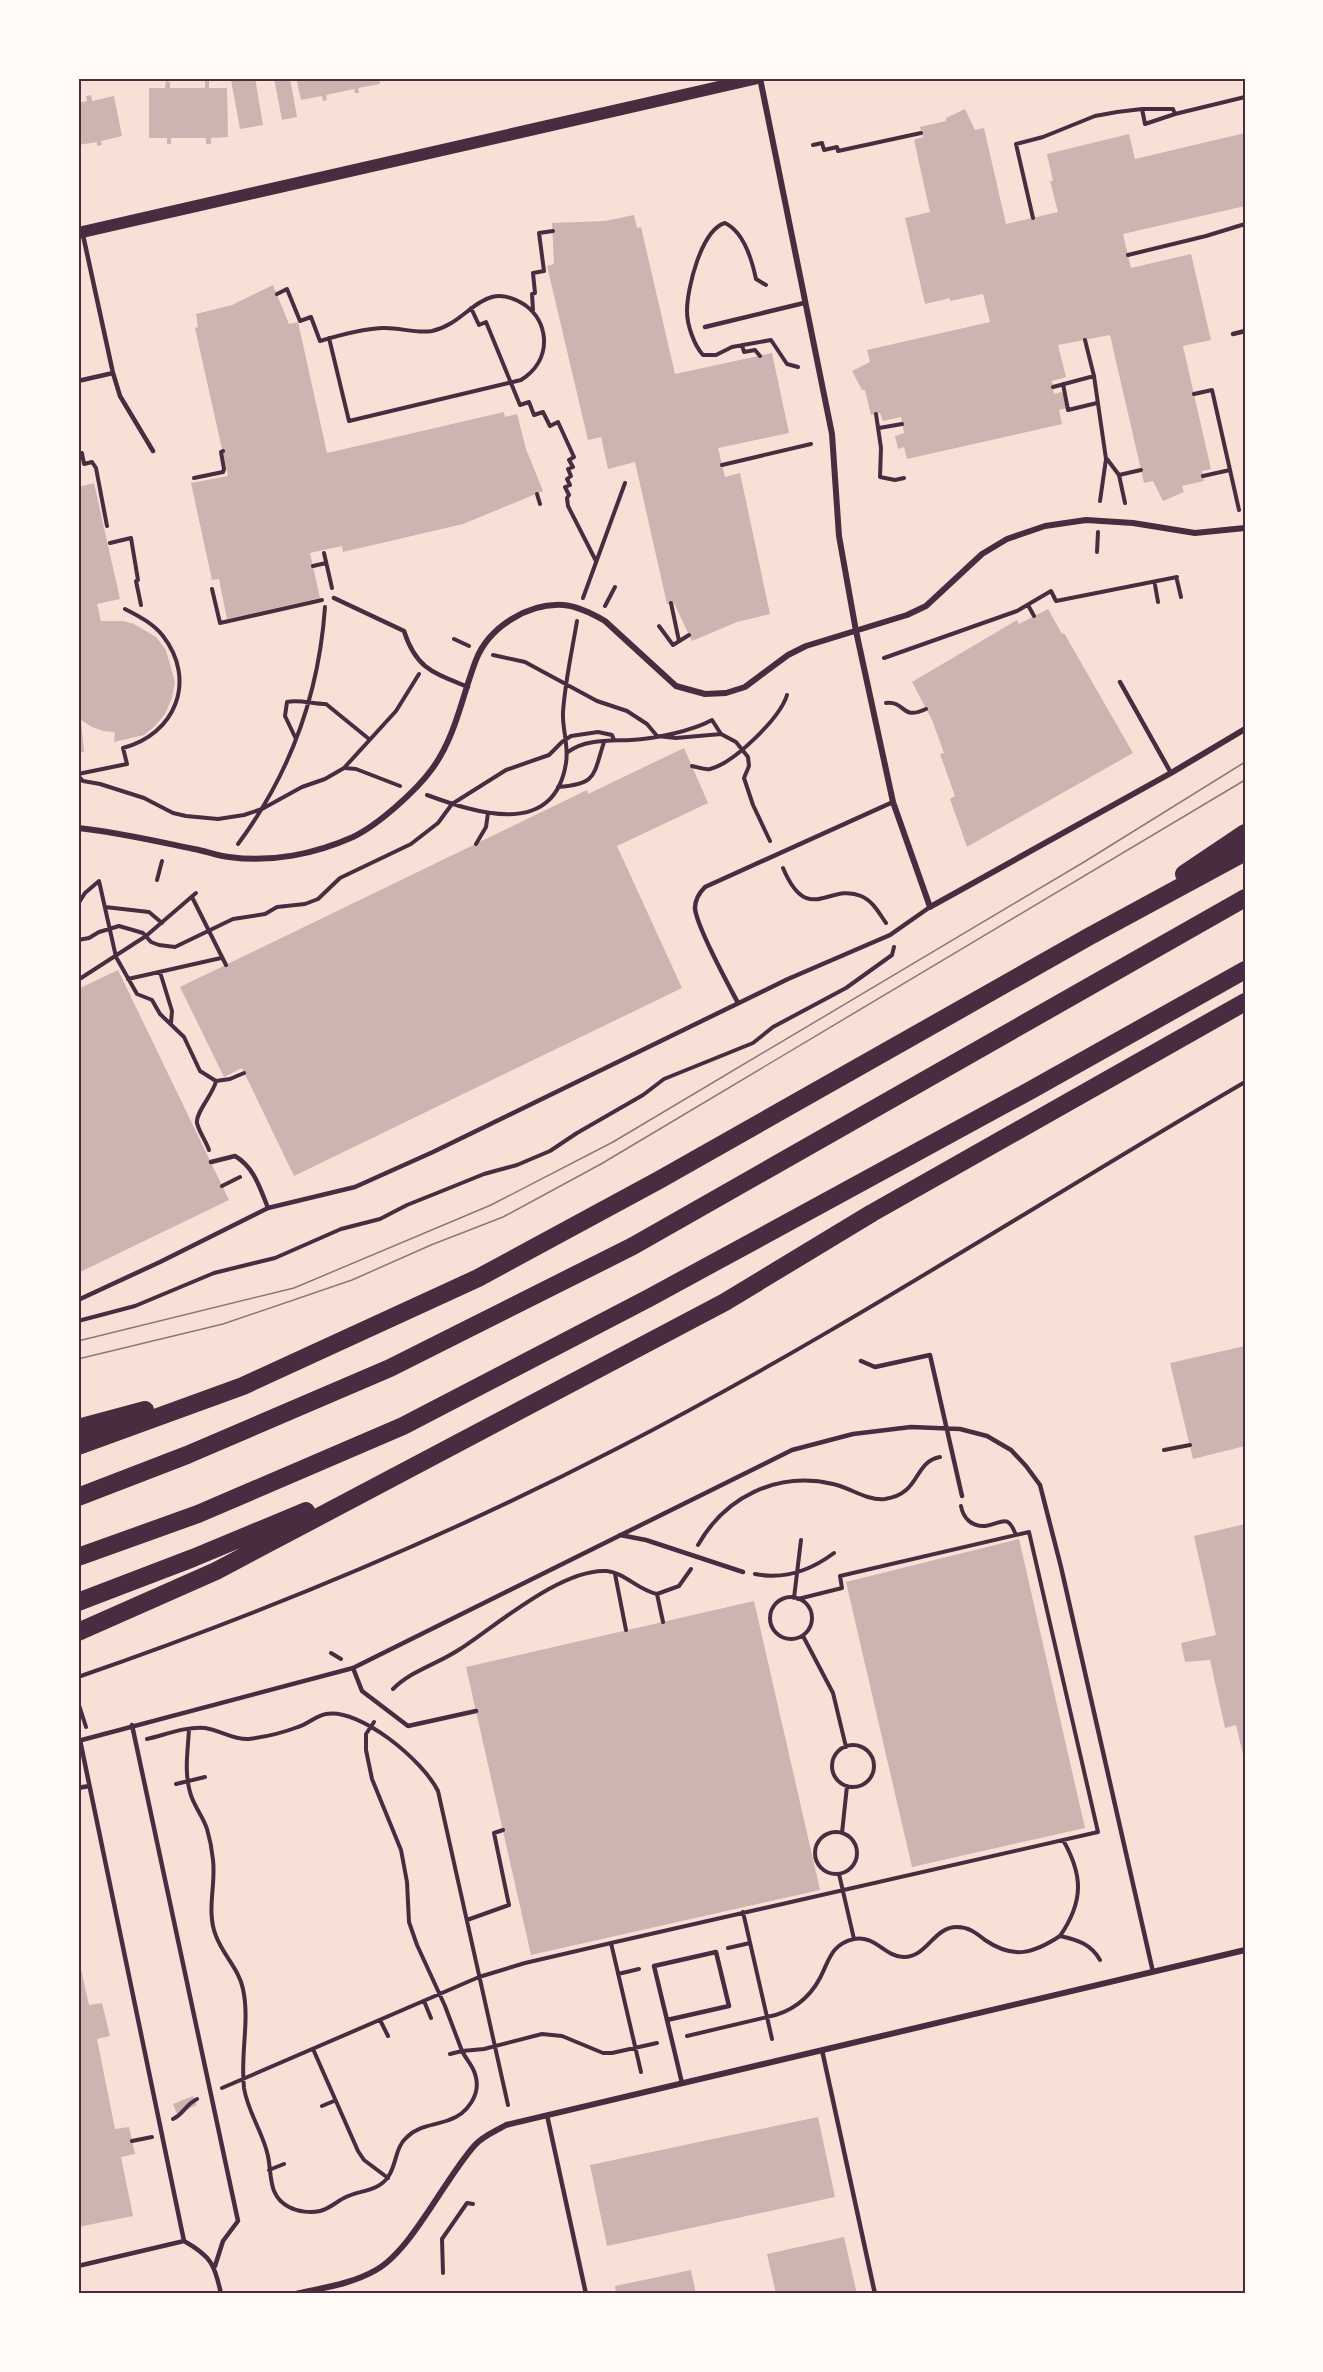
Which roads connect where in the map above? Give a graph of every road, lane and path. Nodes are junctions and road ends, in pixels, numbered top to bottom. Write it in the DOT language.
graph roads {
  1 [pos="759,78"];
  2 [pos="1245,97"];
  3 [pos="1142,109"];
  4 [pos="1175,114"];
  5 [pos="921,132"];
  6 [pos="813,146"];
  7 [pos="1034,218"];
  8 [pos="1245,224"];
  9 [pos="553,231"];
  10 [pos="80,232"];
  11 [pos="1128,255"];
  12 [pos="766,285"];
  13 [pos="277,294"];
  14 [pos="804,303"];
  15 [pos="471,308"];
  16 [pos="533,311"];
  17 [pos="705,327"];
  18 [pos="1245,331"];
  19 [pos="1233,334"];
  20 [pos="330,338"];
  21 [pos="1085,340"];
  22 [pos="742,345"];
  23 [pos="760,356"];
  24 [pos="798,367"];
  25 [pos="113,373"];
  26 [pos="1094,376"];
  27 [pos="78,381"];
  28 [pos="513,384"];
  29 [pos="1063,384"];
  30 [pos="1053,387"];
  31 [pos="1194,394"];
  32 [pos="1098,403"];
  33 [pos="876,414"];
  34 [pos="902,424"];
  35 [pos="879,428"];
  36 [pos="811,444"];
  37 [pos="153,451"];
  38 [pos="223,451"];
  39 [pos="78,454"];
  40 [pos="1106,459"];
  41 [pos="722,465"];
  42 [pos="1141,470"];
  43 [pos="1230,470"];
  44 [pos="1119,475"];
  45 [pos="1203,476"];
  46 [pos="194,478"];
  47 [pos="904,478"];
  48 [pos="625,483"];
  49 [pos="537,494"];
  50 [pos="1100,501"];
  51 [pos="1125,503"];
  52 [pos="540,504"];
  53 [pos="1239,510"];
  54 [pos="107,526"];
  55 [pos="1245,528"];
  56 [pos="1098,532"];
  57 [pos="110,543"];
  58 [pos="1097,552"];
  59 [pos="324,553"];
  60 [pos="596,561"];
  61 [pos="326,563"];
  62 [pos="313,566"];
  63 [pos="1155,585"];
  64 [pos="615,587"];
  65 [pos="212,589"];
  66 [pos="1181,597"];
  67 [pos="334,598"];
  68 [pos="583,598"];
  69 [pos="1158,602"];
  70 [pos="671,603"];
  71 [pos="141,605"];
  72 [pos="1028,605"];
  73 [pos="604,606"];
  74 [pos="125,609"];
  75 [pos="1034,616"];
  76 [pos="577,619"];
  77 [pos="658,626"];
  78 [pos="856,631"];
  79 [pos="689,634"];
  80 [pos="454,639"];
  81 [pos="679,641"];
  82 [pos="468,654"];
  83 [pos="494,655"];
  84 [pos="884,658"];
  85 [pos="417,678"];
  86 [pos="1120,682"];
  87 [pos="566,684"];
  88 [pos="468,687"];
  89 [pos="787,695"];
  90 [pos="886,703"];
  91 [pos="309,704"];
  92 [pos="926,709"];
  93 [pos="1245,729"];
  94 [pos="721,734"];
  95 [pos="657,736"];
  96 [pos="296,739"];
  97 [pos="369,739"];
  98 [pos="566,739"];
  99 [pos="614,740"];
  100 [pos="604,742"];
  101 [pos="743,748"];
  102 [pos="568,752"];
  103 [pos="692,766"];
  104 [pos="344,768"];
  105 [pos="1171,773"];
  106 [pos="78,775"];
  107 [pos="402,787"];
  108 [pos="558,787"];
  109 [pos="423,794"];
  110 [pos="893,802"];
  111 [pos="452,804"];
  112 [pos="262,809"];
  113 [pos="488,813"];
  114 [pos="78,828"];
  115 [pos="1245,833"];
  116 [pos="770,841"];
  117 [pos="476,844"];
  118 [pos="235,849"];
  119 [pos="1245,852"];
  120 [pos="162,861"];
  121 [pos="783,868"];
  122 [pos="157,880"];
  123 [pos="196,893"];
  124 [pos="192,897"];
  125 [pos="1245,898"];
  126 [pos="78,904"];
  127 [pos="105,907"];
  128 [pos="930,907"];
  129 [pos="162,923"];
  130 [pos="886,924"];
  131 [pos="109,928"];
  132 [pos="209,932"];
  133 [pos="146,936"];
  134 [pos="1090,936"];
  135 [pos="78,940"];
  136 [pos="894,947"];
  137 [pos="116,957"];
  138 [pos="221,958"];
  139 [pos="226,965"];
  140 [pos="1245,970"];
  141 [pos="160,972"];
  142 [pos="129,979"];
  143 [pos="78,980"];
  144 [pos="1245,1002"];
  145 [pos="738,1003"];
  146 [pos="1245,1015"];
  147 [pos="171,1023"];
  148 [pos="1126,1069"];
  149 [pos="244,1073"];
  150 [pos="216,1081"];
  151 [pos="1245,1082"];
  152 [pos="207,1145"];
  153 [pos="211,1162"];
  154 [pos="240,1176"];
  155 [pos="222,1186"];
  156 [pos="268,1208"];
  157 [pos="78,1300"];
  158 [pos="78,1322"];
  159 [pos="861,1360"];
  160 [pos="243,1386"];
  161 [pos="78,1428"];
  162 [pos="947,1428"];
  163 [pos="1190,1445"];
  164 [pos="78,1446"];
  165 [pos="1164,1450"];
  166 [pos="954,1459"];
  167 [pos="410,1467"];
  168 [pos="962,1496"];
  169 [pos="78,1497"];
  170 [pos="620,1535"];
  171 [pos="1016,1535"];
  172 [pos="801,1540"];
  173 [pos="698,1545"];
  174 [pos="834,1553"];
  175 [pos="78,1557"];
  176 [pos="692,1568"];
  177 [pos="742,1572"];
  178 [pos="615,1573"];
  179 [pos="797,1573"];
  180 [pos="657,1594"];
  181 [pos="796,1598"];
  182 [pos="78,1602"];
  183 [pos="663,1622"];
  184 [pos="626,1630"];
  185 [pos="78,1632"];
  186 [pos="803,1636"];
  187 [pos="353,1668"];
  188 [pos="78,1677"];
  189 [pos="393,1689"];
  190 [pos="78,1702"];
  191 [pos="476,1711"];
  192 [pos="374,1722"];
  193 [pos="132,1725"];
  194 [pos="370,1728"];
  195 [pos="189,1729"];
  196 [pos="89,1737"];
  197 [pos="145,1739"];
  198 [pos="79,1741"];
  199 [pos="846,1747"];
  200 [pos="206,1777"];
  201 [pos="188,1782"];
  202 [pos="176,1784"];
  203 [pos="89,1786"];
  204 [pos="847,1786"];
  205 [pos="78,1788"];
  206 [pos="503,1830"];
  207 [pos="843,1833"];
  208 [pos="1063,1840"];
  209 [pos="839,1874"];
  210 [pos="843,1890"];
  211 [pos="743,1912"];
  212 [pos="466,1920"];
  213 [pos="1060,1936"];
  214 [pos="854,1939"];
  215 [pos="611,1943"];
  216 [pos="750,1943"];
  217 [pos="728,1948"];
  218 [pos="1245,1950"];
  219 [pos="1100,1960"];
  220 [pos="639,1969"];
  221 [pos="1153,1972"];
  222 [pos="618,1974"];
  223 [pos="479,1977"];
  224 [pos="440,1994"];
  225 [pos="424,2001"];
  226 [pos="767,2017"];
  227 [pos="431,2018"];
  228 [pos="380,2020"];
  229 [pos="667,2020"];
  230 [pos="388,2036"];
  231 [pos="687,2036"];
  232 [pos="772,2039"];
  233 [pos="657,2043"];
  234 [pos="495,2046"];
  235 [pos="635,2048"];
  236 [pos="313,2049"];
  237 [pos="822,2050"];
  238 [pos="462,2051"];
  239 [pos="450,2054"];
  240 [pos="640,2072"];
  241 [pos="243,2078"];
  242 [pos="681,2083"];
  243 [pos="222,2088"];
  244 [pos="198,2099"];
  245 [pos="334,2101"];
  246 [pos="508,2105"];
  247 [pos="322,2106"];
  248 [pos="547,2115"];
  249 [pos="173,2119"];
  250 [pos="152,2137"];
  251 [pos="132,2141"];
  252 [pos="284,2164"];
  253 [pos="269,2170"];
  254 [pos="388,2178"];
  255 [pos="473,2204"];
  256 [pos="184,2241"];
  257 [pos="78,2266"];
  258 [pos="215,2266"];
  259 [pos="443,2273"];
  260 [pos="221,2294"];
  261 [pos="296,2294"];
  262 [pos="586,2294"];
  263 [pos="874,2294"];
  1 -- 10 [label="main road"];
  1 -- 14 [label="street"];
  2 -- 4 [label="path"];
  3 -- 4 [label="path"];
  3 -- 4 [label="path"];
  3 -- 7 [label="path"];
  5 -- 6 [label="path"];
  8 -- 11 [label="path"];
  9 -- 16 [label="path"];
  10 -- 25 [label="lane"];
  12 -- 22 [label="path"];
  13 -- 20 [label="path"];
  14 -- 17 [label="lane"];
  14 -- 78 [label="street"];
  15 -- 16 [label="path"];
  15 -- 20 [label="path"];
  15 -- 28 [label="path"];
  16 -- 28 [label="path"];
  18 -- 19 [label="lane"];
  20 -- 28 [label="path"];
  21 -- 26 [label="path"];
  22 -- 23 [label="path"];
  22 -- 24 [label="path"];
  25 -- 27 [label="lane"];
  25 -- 37 [label="lane"];
  26 -- 29 [label="path"];
  26 -- 32 [label="path"];
  28 -- 60 [label="path"];
  29 -- 30 [label="path"];
  29 -- 32 [label="path"];
  31 -- 43 [label="path"];
  32 -- 40 [label="path"];
  33 -- 35 [label="path"];
  34 -- 35 [label="path"];
  35 -- 47 [label="path"];
  36 -- 41 [label="path"];
  38 -- 46 [label="path"];
  39 -- 54 [label="path"];
  40 -- 44 [label="path"];
  40 -- 50 [label="path"];
  42 -- 44 [label="path"];
  43 -- 45 [label="path"];
  43 -- 53 [label="path"];
  44 -- 51 [label="path"];
  48 -- 60 [label="path"];
  49 -- 52 [label="path"];
  55 -- 78 [label="street"];
  56 -- 58 [label="path"];
  57 -- 71 [label="path"];
  59 -- 61 [label="path"];
  60 -- 68 [label="path"];
  61 -- 62 [label="path"];
  61 -- 67 [label="path"];
  63 -- 69 [label="path"];
  64 -- 73 [label="path"];
  65 -- 91 [label="path"];
  66 -- 72 [label="path"];
  67 -- 88 [label="lane"];
  70 -- 81 [label="path"];
  72 -- 75 [label="path"];
  72 -- 84 [label="path"];
  74 -- 106 [label="path"];
  76 -- 87 [label="path"];
  77 -- 81 [label="path"];
  78 -- 88 [label="street"];
  78 -- 110 [label="street"];
  79 -- 81 [label="path"];
  80 -- 82 [label="path"];
  83 -- 87 [label="path"];
  85 -- 97 [label="path"];
  86 -- 105 [label="lane"];
  87 -- 95 [label="path"];
  87 -- 98 [label="path"];
  88 -- 114 [label="street"];
  89 -- 101 [label="path"];
  90 -- 92 [label="path"];
  91 -- 96 [label="path"];
  91 -- 96 [label="path"];
  91 -- 97 [label="path"];
  93 -- 105 [label="street"];
  94 -- 95 [label="path"];
  94 -- 95 [label="path"];
  94 -- 101 [label="path"];
  95 -- 99 [label="path"];
  96 -- 112 [label="path"];
  97 -- 104 [label="path"];
  98 -- 99 [label="path"];
  98 -- 102 [label="path"];
  98 -- 111 [label="path"];
  99 -- 100 [label="path"];
  100 -- 102 [label="path"];
  100 -- 108 [label="path"];
  101 -- 103 [label="path"];
  101 -- 116 [label="path"];
  102 -- 108 [label="path"];
  104 -- 107 [label="path"];
  104 -- 112 [label="path"];
  105 -- 128 [label="street"];
  106 -- 112 [label="path"];
  108 -- 113 [label="path"];
  109 -- 111 [label="path"];
  110 -- 128 [label="street"];
  110 -- 145 [label="lane"];
  111 -- 113 [label="path"];
  111 -- 132 [label="path"];
  112 -- 118 [label="path"];
  113 -- 117 [label="path"];
  115 -- 134 [label="highway"];
  119 -- 134 [label="highway"];
  120 -- 122 [label="path"];
  121 -- 130 [label="path"];
  123 -- 124 [label="path"];
  124 -- 129 [label="path"];
  124 -- 132 [label="path"];
  125 -- 169 [label="highway"];
  126 -- 127 [label="path"];
  127 -- 129 [label="path"];
  127 -- 131 [label="path"];
  128 -- 145 [label="lane"];
  129 -- 133 [label="path"];
  131 -- 133 [label="path"];
  131 -- 135 [label="path"];
  131 -- 137 [label="path"];
  132 -- 133 [label="path"];
  132 -- 138 [label="path"];
  133 -- 137 [label="path"];
  134 -- 160 [label="highway"];
  136 -- 158 [label="path"];
  137 -- 142 [label="path"];
  137 -- 143 [label="path"];
  138 -- 139 [label="path"];
  138 -- 141 [label="path"];
  140 -- 175 [label="highway"];
  141 -- 142 [label="path"];
  141 -- 147 [label="path"];
  142 -- 147 [label="path"];
  144 -- 148 [label="highway"];
  145 -- 156 [label="lane"];
  146 -- 148 [label="highway"];
  147 -- 150 [label="path"];
  148 -- 167 [label="highway"];
  149 -- 150 [label="path"];
  150 -- 152 [label="path"];
  151 -- 188 [label="path"];
  153 -- 156 [label="lane"];
  154 -- 155 [label="path"];
  156 -- 157 [label="lane"];
  159 -- 162 [label="lane"];
  160 -- 161 [label="highway"];
  160 -- 164 [label="highway"];
  162 -- 166 [label="lane"];
  162 -- 170 [label="lane"];
  162 -- 221 [label="lane"];
  163 -- 165 [label="path"];
  166 -- 168 [label="lane"];
  166 -- 173 [label="path"];
  167 -- 182 [label="highway"];
  167 -- 185 [label="highway"];
  168 -- 171 [label="path"];
  170 -- 177 [label="lane"];
  170 -- 187 [label="lane"];
  171 -- 181 [label="path"];
  171 -- 208 [label="path"];
  172 -- 179 [label="path"];
  174 -- 179 [label="path"];
  176 -- 180 [label="path"];
  177 -- 179 [label="path"];
  178 -- 180 [label="path"];
  178 -- 184 [label="path"];
  178 -- 189 [label="path"];
  179 -- 181 [label="path"];
  180 -- 183 [label="path"];
  181 -- 186 [label="path"];
  181 -- 186 [label="path"];
  186 -- 199 [label="path"];
  187 -- 191 [label="lane"];
  187 -- 193 [label="lane"];
  190 -- 196 [label="path"];
  192 -- 194 [label="path"];
  193 -- 196 [label="lane"];
  193 -- 258 [label="lane"];
  194 -- 195 [label="path"];
  194 -- 212 [label="path"];
  194 -- 224 [label="path"];
  195 -- 197 [label="path"];
  195 -- 201 [label="path"];
  196 -- 198 [label="lane"];
  198 -- 203 [label="lane"];
  199 -- 204 [label="path"];
  199 -- 204 [label="path"];
  200 -- 201 [label="path"];
  201 -- 202 [label="path"];
  201 -- 241 [label="path"];
  203 -- 205 [label="lane"];
  203 -- 256 [label="lane"];
  204 -- 207 [label="path"];
  206 -- 212 [label="path"];
  207 -- 209 [label="path"];
  207 -- 209 [label="path"];
  208 -- 210 [label="path"];
  208 -- 213 [label="path"];
  209 -- 210 [label="path"];
  210 -- 211 [label="path"];
  210 -- 214 [label="path"];
  211 -- 215 [label="path"];
  211 -- 216 [label="path"];
  212 -- 223 [label="path"];
  213 -- 214 [label="path"];
  213 -- 219 [label="path"];
  214 -- 226 [label="path"];
  215 -- 222 [label="path"];
  215 -- 223 [label="path"];
  216 -- 217 [label="path"];
  216 -- 226 [label="path"];
  218 -- 221 [label="street"];
  220 -- 222 [label="path"];
  221 -- 237 [label="street"];
  222 -- 235 [label="path"];
  223 -- 224 [label="path"];
  223 -- 234 [label="path"];
  224 -- 225 [label="path"];
  224 -- 238 [label="path"];
  225 -- 227 [label="path"];
  225 -- 228 [label="path"];
  226 -- 231 [label="path"];
  226 -- 232 [label="path"];
  228 -- 230 [label="path"];
  228 -- 236 [label="path"];
  229 -- 229 [label="lane"];
  229 -- 242 [label="lane"];
  233 -- 235 [label="path"];
  234 -- 235 [label="path"];
  234 -- 238 [label="path"];
  234 -- 246 [label="path"];
  235 -- 240 [label="path"];
  236 -- 241 [label="path"];
  236 -- 245 [label="path"];
  237 -- 242 [label="street"];
  237 -- 263 [label="lane"];
  238 -- 239 [label="path"];
  238 -- 254 [label="path"];
  241 -- 243 [label="path"];
  241 -- 253 [label="path"];
  242 -- 248 [label="street"];
  244 -- 249 [label="path"];
  245 -- 247 [label="path"];
  245 -- 254 [label="path"];
  248 -- 261 [label="street"];
  248 -- 262 [label="lane"];
  250 -- 251 [label="path"];
  252 -- 253 [label="path"];
  253 -- 254 [label="path"];
  255 -- 259 [label="path"];
  256 -- 257 [label="lane"];
  256 -- 258 [label="lane"];
  258 -- 260 [label="lane"];
}
